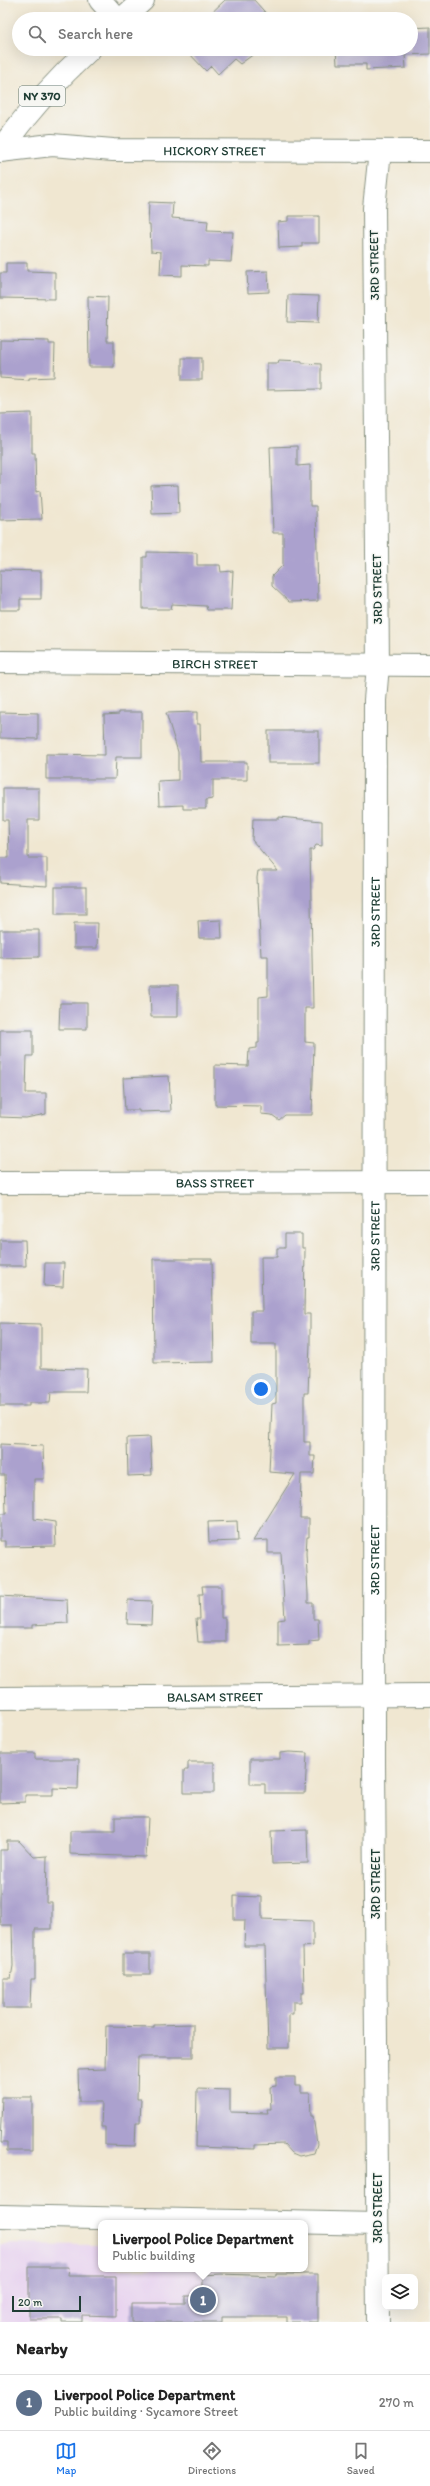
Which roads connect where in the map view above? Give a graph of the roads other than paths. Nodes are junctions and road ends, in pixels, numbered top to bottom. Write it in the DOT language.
graph roads {
  1 [pos="100,0"];
  2 [pos="143,0"];
  3 [pos="111,12"];
  4 [pos="130,12"];
  5 [pos="83,56"];
  6 [pos="0,150"];
  7 [pos="380,151"];
  8 [pos="430,151"];
  9 [pos="0,662"];
  10 [pos="430,665"];
  11 [pos="378,666"];
  12 [pos="374,1182"];
  13 [pos="430,1182"];
  14 [pos="0,1183"];
  15 [pos="376,1695"];
  16 [pos="430,1695"];
  17 [pos="0,1698"];
  18 [pos="0,2216"];
  19 [pos="188,2220"];
  20 [pos="308,2223"];
  21 [pos="376,2224"];
  22 [pos="378,2322"];
  1 -- 3 [label="street"];
  2 -- 4 [label="street"];
  5 -- 6 [label="street, NY 370"];
  6 -- 7 [label="street, HICKORY STREET"];
  7 -- 8 [label="street, HICKORY STREET"];
  7 -- 11 [label="street, 3RD STREET"];
  9 -- 11 [label="street, BIRCH STREET"];
  10 -- 11 [label="street, BIRCH STREET"];
  11 -- 12 [label="street, 3RD STREET"];
  12 -- 13 [label="street, BASS STREET"];
  12 -- 14 [label="street, BASS STREET"];
  12 -- 15 [label="street, 3RD STREET"];
  15 -- 16 [label="street, BALSAM STREET"];
  15 -- 17 [label="street, BALSAM STREET"];
  15 -- 21 [label="street, 3RD STREET"];
  18 -- 19 [label="street"];
  20 -- 21 [label="street"];
  21 -- 22 [label="street, 3RD STREET"];
}
